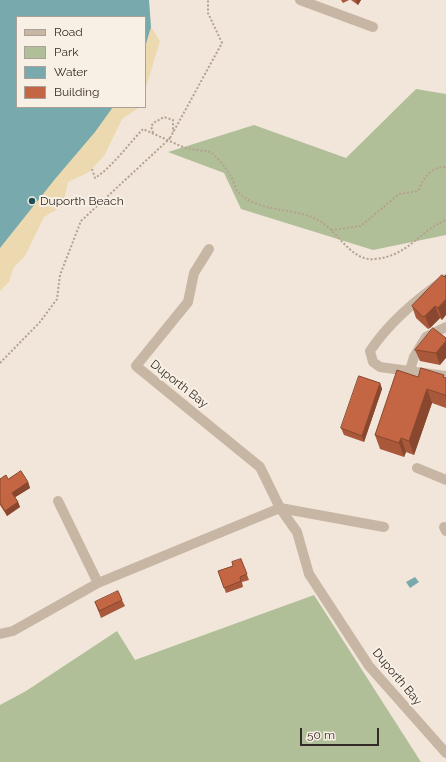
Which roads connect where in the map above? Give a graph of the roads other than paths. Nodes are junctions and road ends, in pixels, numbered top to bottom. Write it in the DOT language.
graph roads {
  1 [pos="300,0"];
  2 [pos="373,27"];
  3 [pos="209,249"];
  4 [pos="446,279"];
  5 [pos="446,327"];
  6 [pos="410,370"];
  7 [pos="446,376"];
  8 [pos="418,468"];
  9 [pos="446,480"];
  10 [pos="58,501"];
  11 [pos="280,508"];
  12 [pos="384,527"];
  13 [pos="98,582"];
  14 [pos="0,634"];
  15 [pos="446,753"];
  1 -- 2 [label="street"];
  3 -- 11 [label="street, Duporth Bay"];
  4 -- 6 [label="street"];
  5 -- 6 [label="street"];
  6 -- 7 [label="street"];
  8 -- 9 [label="street"];
  10 -- 13 [label="street"];
  11 -- 12 [label="street"];
  11 -- 13 [label="street"];
  11 -- 15 [label="street, Duporth Bay"];
  13 -- 14 [label="street"];
}
